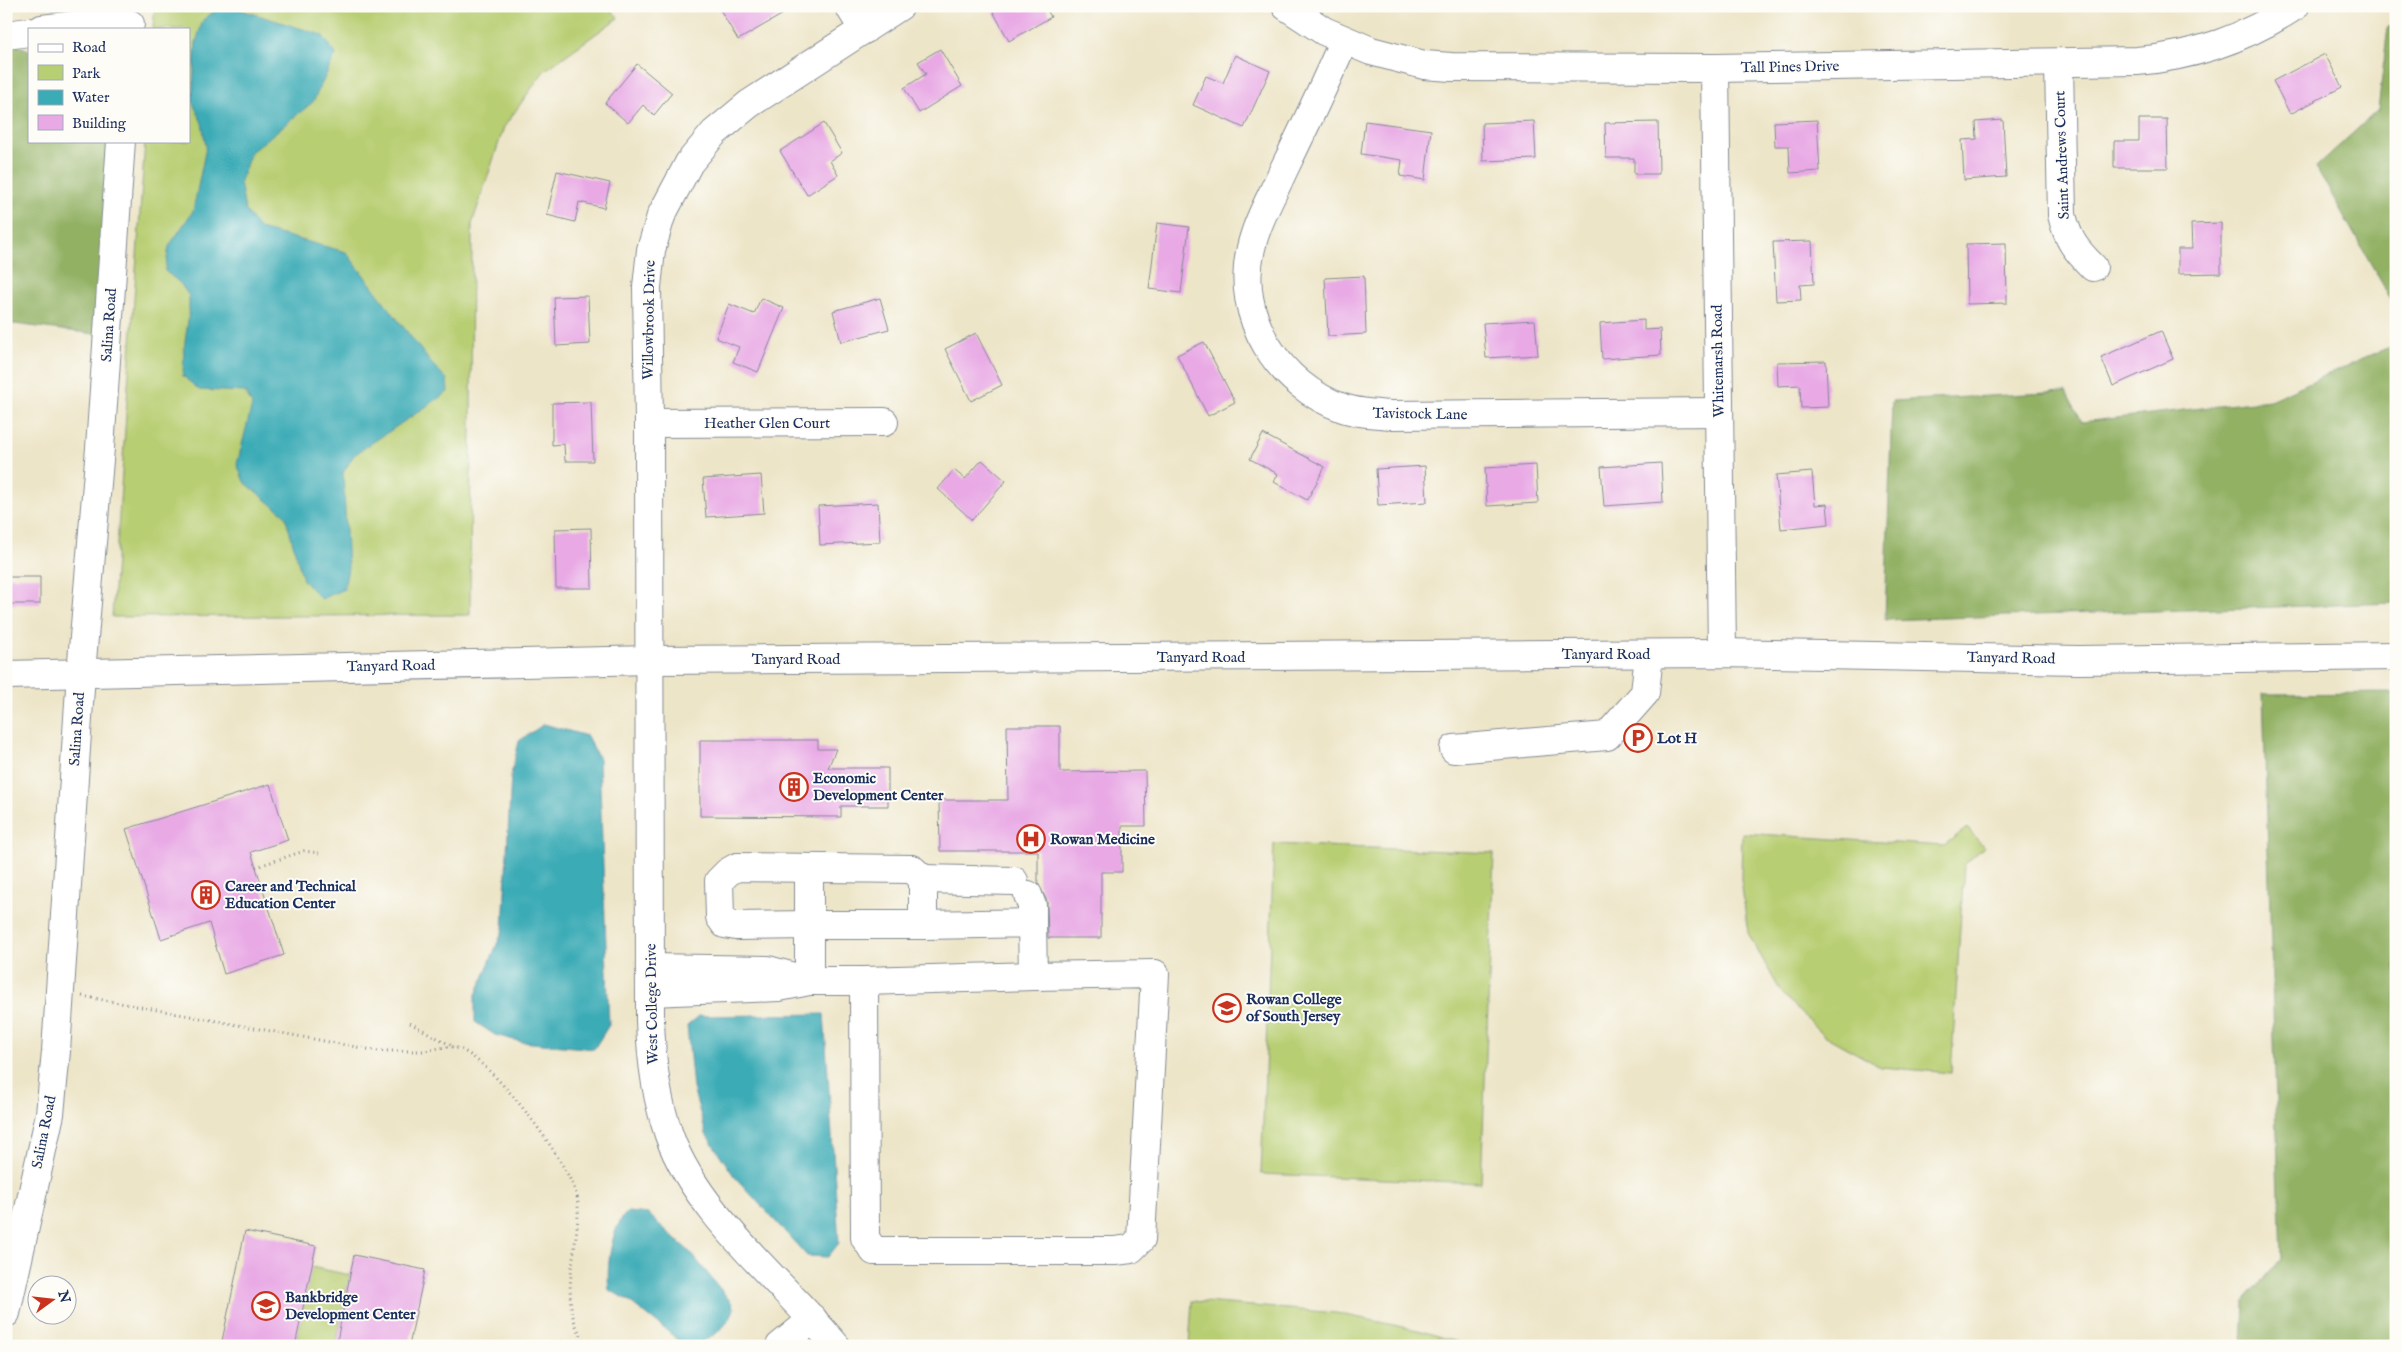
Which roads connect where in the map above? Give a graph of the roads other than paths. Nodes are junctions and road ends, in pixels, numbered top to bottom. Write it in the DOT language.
graph roads {
  1 [pos="849,6"];
  2 [pos="900,6"];
  3 [pos="1286,6"];
  4 [pos="2295,6"];
  5 [pos="130,20"];
  6 [pos="51,28"];
  7 [pos="864,30"];
  8 [pos="28,32"];
  9 [pos="6,35"];
  10 [pos="1344,40"];
  11 [pos="2059,64"];
  12 [pos="1715,68"];
  13 [pos="122,142"];
  14 [pos="2093,267"];
  15 [pos="1718,412"];
  16 [pos="884,422"];
  17 [pos="649,424"];
  18 [pos="1722,653"];
  19 [pos="1649,654"];
  20 [pos="2396,656"];
  21 [pos="2350,657"];
  22 [pos="650,660"];
  23 [pos="81,673"];
  24 [pos="6,675"];
  25 [pos="2396,676"];
  26 [pos="1454,749"];
  27 [pos="810,868"];
  28 [pos="923,879"];
  29 [pos="1032,923"];
  30 [pos="809,925"];
  31 [pos="923,925"];
  32 [pos="1033,976"];
  33 [pos="650,980"];
  34 [pos="809,981"];
  35 [pos="864,981"];
  36 [pos="6,1313"];
  37 [pos="813,1319"];
  38 [pos="780,1346"];
  39 [pos="836,1346"];
  1 -- 7 [label="street"];
  2 -- 7 [label="street, Willowbrook Drive"];
  3 -- 10 [label="street, Tall Pines Drive"];
  4 -- 11 [label="street, Tall Pines Drive"];
  5 -- 6 [label="street"];
  7 -- 17 [label="street, Willowbrook Drive"];
  8 -- 9 [label="street"];
  10 -- 12 [label="street, Tall Pines Drive"];
  10 -- 15 [label="street, Tavistock Lane"];
  11 -- 12 [label="street, Tall Pines Drive"];
  11 -- 14 [label="street, Saint Andrews Court"];
  12 -- 15 [label="street, Whitemarsh Road"];
  13 -- 23 [label="street, Salina Road"];
  15 -- 18 [label="street, Whitemarsh Road"];
  16 -- 17 [label="street, Heather Glen Court"];
  17 -- 22 [label="street, Willowbrook Drive"];
  18 -- 19 [label="street, Tanyard Road"];
  18 -- 21 [label="street, Tanyard Road"];
  19 -- 22 [label="street, Tanyard Road"];
  19 -- 26 [label="street"];
  20 -- 21 [label="street, Tanyard Road"];
  21 -- 25 [label="street"];
  22 -- 23 [label="street, Tanyard Road"];
  22 -- 33 [label="street, West College Drive"];
  23 -- 24 [label="street, Tanyard Road"];
  23 -- 36 [label="street, Salina Road"];
  27 -- 28 [label="street"];
  27 -- 30 [label="street"];
  27 -- 30 [label="street"];
  28 -- 29 [label="street"];
  28 -- 31 [label="street"];
  29 -- 31 [label="street"];
  29 -- 32 [label="street"];
  30 -- 31 [label="street"];
  30 -- 34 [label="street"];
  32 -- 35 [label="street"];
  32 -- 35 [label="street"];
  33 -- 34 [label="street"];
  33 -- 37 [label="street, West College Drive"];
  34 -- 35 [label="street"];
  37 -- 38 [label="street"];
  37 -- 39 [label="street, West College Drive"];
}
